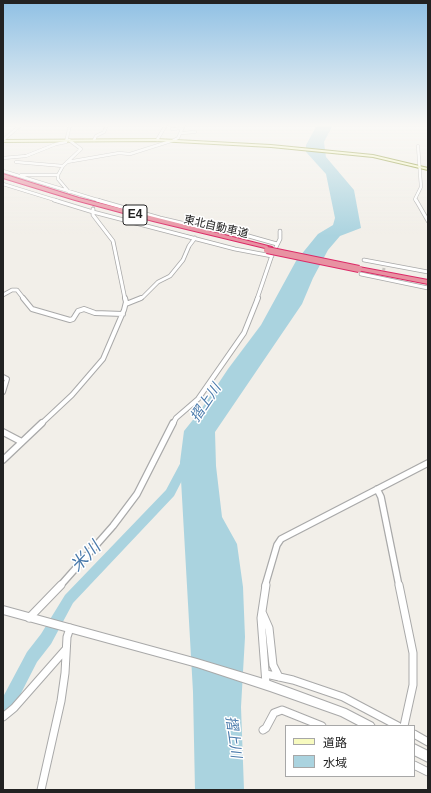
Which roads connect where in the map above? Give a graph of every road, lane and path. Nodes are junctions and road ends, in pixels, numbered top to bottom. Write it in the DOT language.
graph roads {
  1 [pos="16,162"];
  2 [pos="67,162"];
  3 [pos="400,162"];
  4 [pos="420,162"];
  5 [pos="26,163"];
  6 [pos="63,166"];
  7 [pos="420,167"];
  8 [pos="428,169"];
  9 [pos="3,171"];
  10 [pos="58,175"];
  11 [pos="3,176"];
  12 [pos="18,176"];
  13 [pos="3,179"];
  14 [pos="3,184"];
  15 [pos="69,192"];
  16 [pos="93,211"];
  17 [pos="428,221"];
  18 [pos="280,231"];
  19 [pos="195,238"];
  20 [pos="277,244"];
  21 [pos="268,248"];
  22 [pos="272,256"];
  23 [pos="361,267"];
  24 [pos="428,272"];
  25 [pos="428,278"];
  26 [pos="428,282"];
  27 [pos="428,288"];
  28 [pos="3,295"];
  29 [pos="126,304"];
  30 [pos="123,314"];
  31 [pos="3,377"];
  32 [pos="3,392"];
  33 [pos="3,432"];
  34 [pos="22,442"];
  35 [pos="3,460"];
  36 [pos="428,463"];
  37 [pos="376,489"];
  38 [pos="3,610"];
  39 [pos="262,612"];
  40 [pos="29,618"];
  41 [pos="69,628"];
  42 [pos="66,649"];
  43 [pos="266,674"];
  44 [pos="279,677"];
  45 [pos="262,683"];
  46 [pos="3,717"];
  47 [pos="320,725"];
  48 [pos="368,725"];
  49 [pos="396,725"];
  50 [pos="404,725"];
  51 [pos="263,730"];
  52 [pos="415,735"];
  53 [pos="428,742"];
  54 [pos="415,750"];
  55 [pos="428,757"];
  56 [pos="415,766"];
  57 [pos="428,772"];
  58 [pos="41,790"];
  1 -- 5 [label="street"];
  2 -- 6 [label="street"];
  3 -- 7 [label="main road"];
  4 -- 7 [label="street"];
  5 -- 6 [label="street"];
  6 -- 10 [label="street"];
  7 -- 8 [label="main road"];
  7 -- 17 [label="street"];
  9 -- 12 [label="street"];
  10 -- 12 [label="street"];
  10 -- 15 [label="street"];
  11 -- 21 [label="highway, 東北自動車道 / E4"];
  12 -- 15 [label="street"];
  13 -- 21 [label="highway, 東北自動車道 / E4"];
  14 -- 16 [label="street"];
  15 -- 20 [label="street"];
  16 -- 19 [label="street"];
  16 -- 29 [label="street"];
  18 -- 20 [label="street"];
  19 -- 22 [label="street"];
  19 -- 29 [label="street"];
  20 -- 22 [label="street"];
  21 -- 23 [label="highway, 東北自動車道 / E4, bridge"];
  22 -- 40 [label="street"];
  23 -- 24 [label="street"];
  23 -- 25 [label="highway, 東北自動車道 / E4"];
  23 -- 26 [label="highway, 東北自動車道 / E4"];
  23 -- 27 [label="street"];
  28 -- 30 [label="street"];
  29 -- 30 [label="street"];
  30 -- 34 [label="street"];
  31 -- 32 [label="street"];
  33 -- 34 [label="street"];
  34 -- 35 [label="street"];
  36 -- 37 [label="street"];
  37 -- 39 [label="street"];
  37 -- 50 [label="street"];
  38 -- 40 [label="street"];
  39 -- 43 [label="street"];
  39 -- 44 [label="street"];
  40 -- 41 [label="street"];
  41 -- 42 [label="street"];
  41 -- 45 [label="street"];
  42 -- 46 [label="street"];
  42 -- 58 [label="street"];
  43 -- 44 [label="street"];
  43 -- 45 [label="street"];
  44 -- 49 [label="street"];
  45 -- 48 [label="street"];
  47 -- 51 [label="street"];
  52 -- 53 [label="street"];
  54 -- 55 [label="street"];
  56 -- 57 [label="street"];
}
